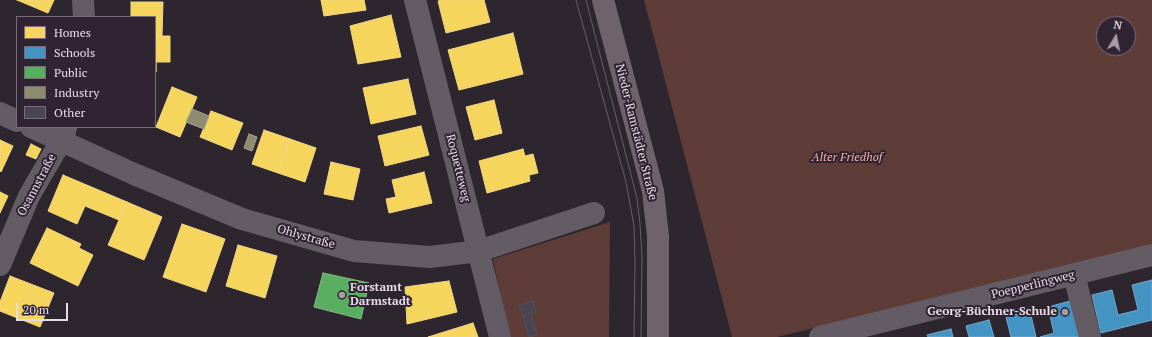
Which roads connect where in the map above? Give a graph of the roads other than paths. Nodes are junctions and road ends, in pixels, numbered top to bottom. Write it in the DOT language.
graph roads {
  1 [pos="83,0"];
  2 [pos="415,0"];
  3 [pos="604,0"];
  4 [pos="84,16"];
  5 [pos="0,113"];
  6 [pos="16,121"];
  7 [pos="35,128"];
  8 [pos="64,134"];
  9 [pos="594,213"];
  10 [pos="479,251"];
  11 [pos="1152,255"];
  12 [pos="0,265"];
  13 [pos="1076,281"];
  14 [pos="500,337"];
  15 [pos="658,337"];
  16 [pos="820,337"];
  17 [pos="1090,337"];
  1 -- 4 [label="street"];
  2 -- 10 [label="street, Roquetteweg"];
  3 -- 15 [label="main road, Nieder-Ramstädter Straße"];
  5 -- 6 [label="street"];
  7 -- 8 [label="street, Ohlystraße"];
  8 -- 10 [label="street, Ohlystraße"];
  8 -- 12 [label="street, Osannstraße"];
  9 -- 10 [label="street, Ohlystraße"];
  10 -- 14 [label="street, Roquetteweg"];
  11 -- 13 [label="street, Poepperlingweg"];
  13 -- 16 [label="street, Poepperlingweg"];
  13 -- 17 [label="street"];
}
